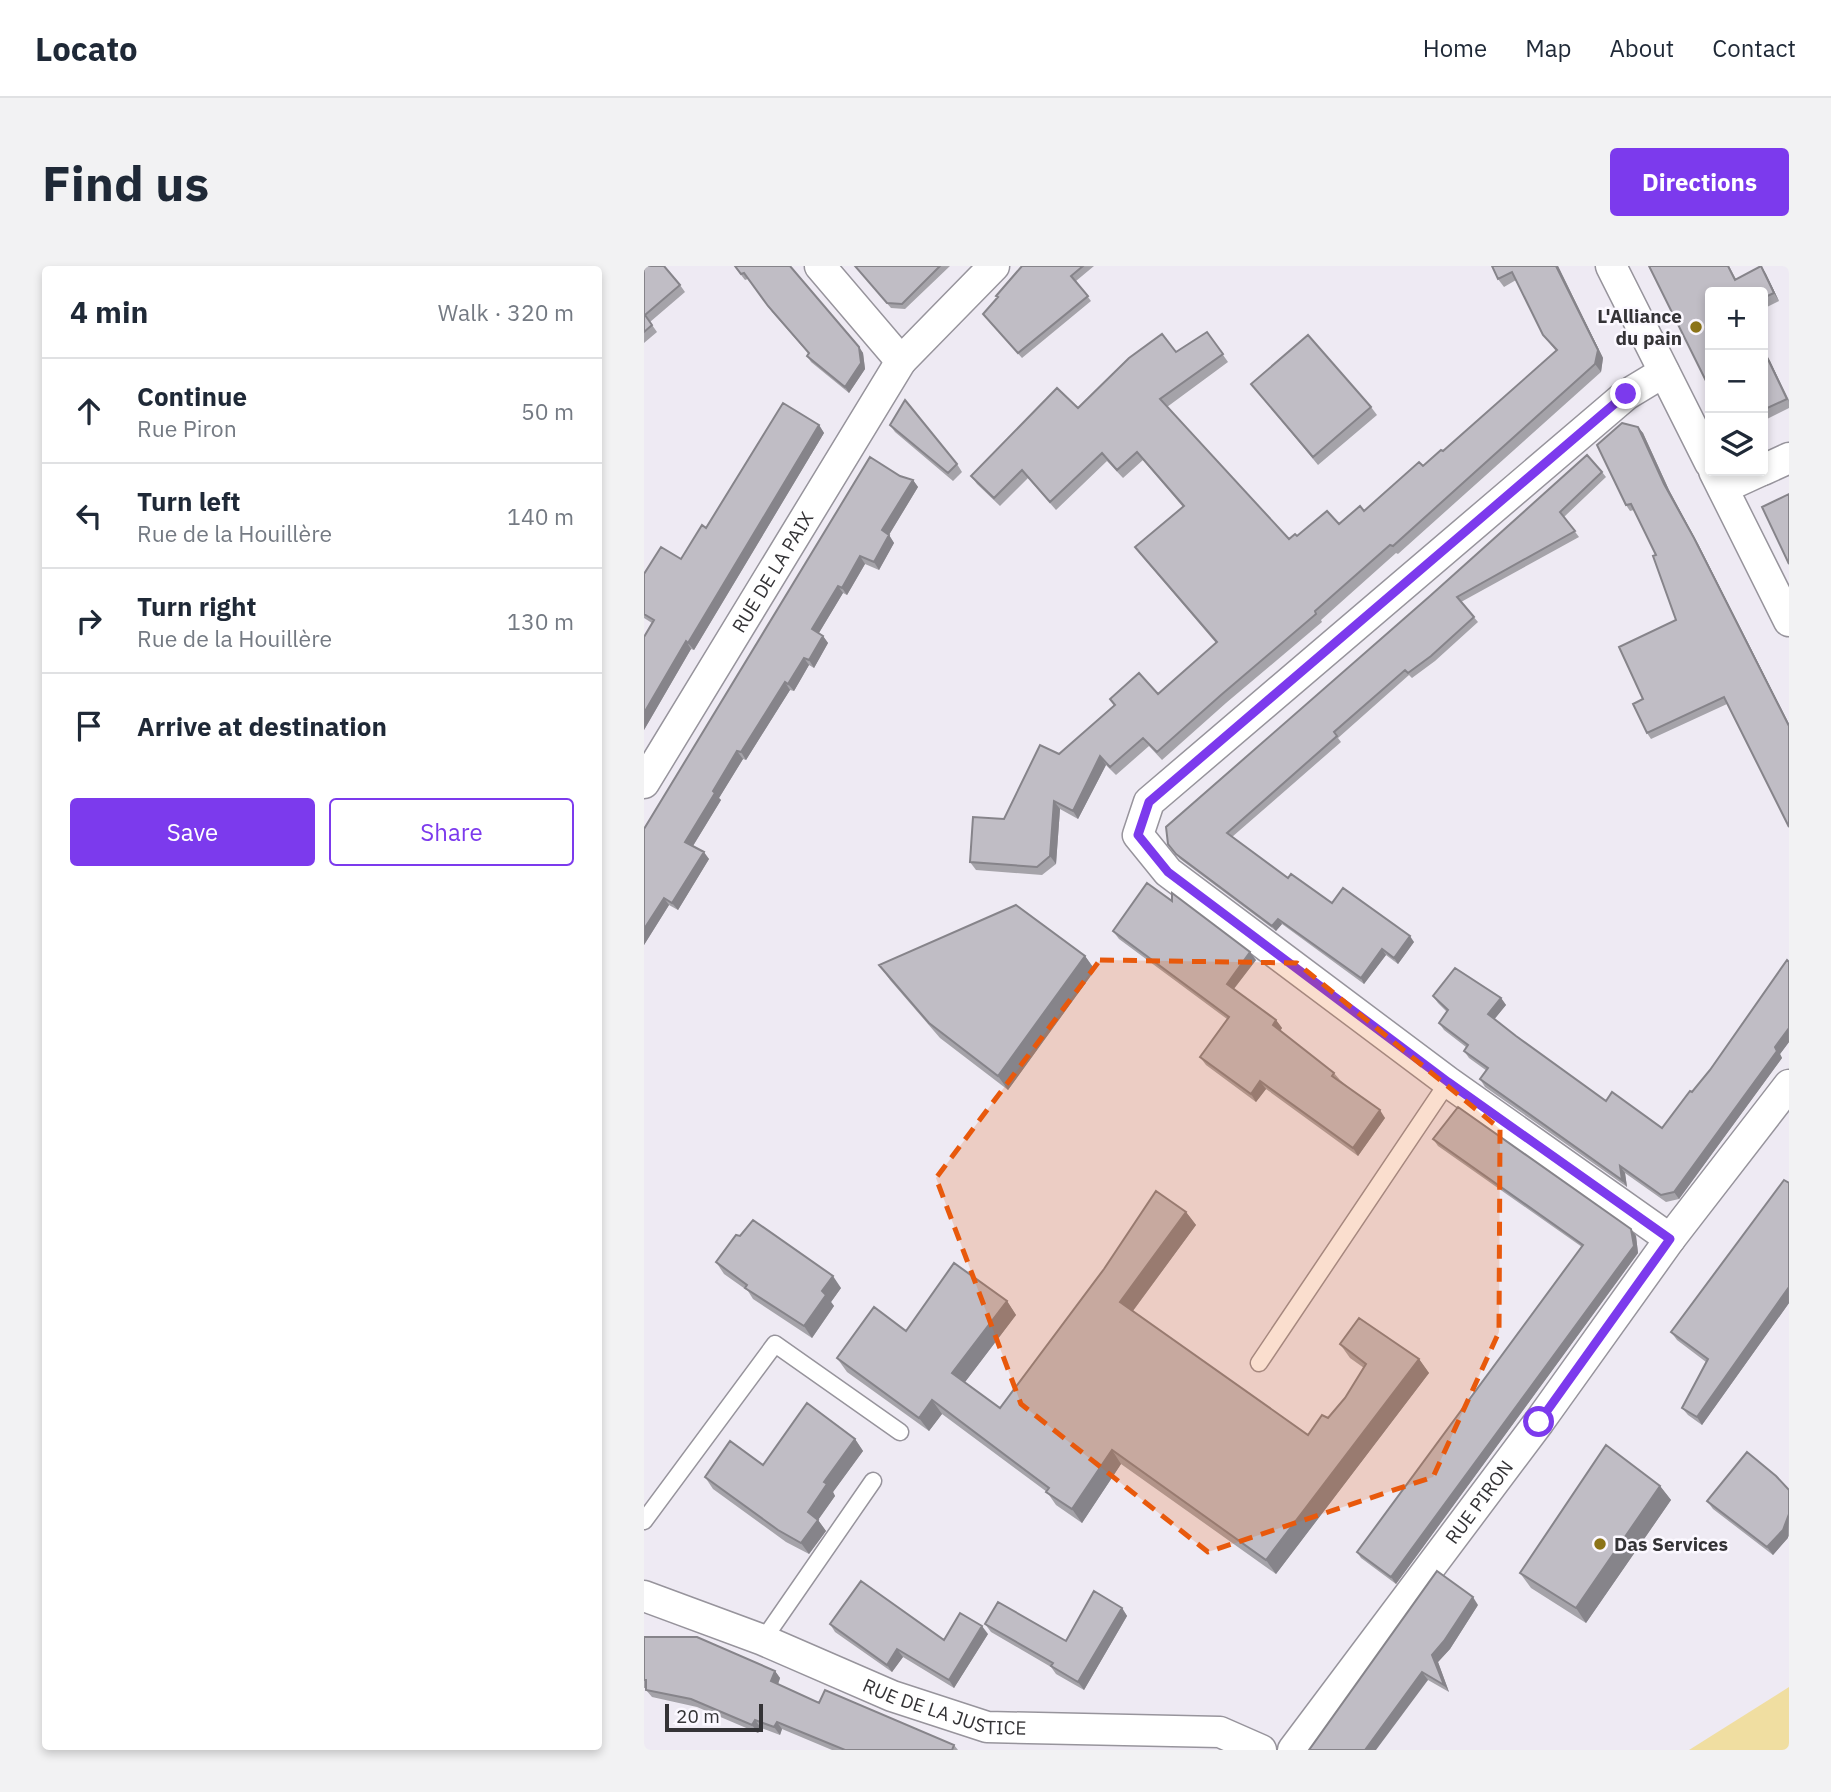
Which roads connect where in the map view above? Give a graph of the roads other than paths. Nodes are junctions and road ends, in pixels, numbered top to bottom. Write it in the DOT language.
graph roads {
  1 [pos="820,266"];
  2 [pos="994,266"];
  3 [pos="1611,266"];
  4 [pos="901,361"];
  5 [pos="1664,372"];
  6 [pos="1705,452"];
  7 [pos="1789,458"];
  8 [pos="1768,467"];
  9 [pos="1717,476"];
  10 [pos="1789,621"];
  11 [pos="644,783"];
  12 [pos="1448,1082"];
  13 [pos="1789,1085"];
  14 [pos="1670,1239"];
  15 [pos="1259,1363"];
  16 [pos="900,1432"];
  17 [pos="873,1481"];
  18 [pos="644,1521"];
  19 [pos="644,1596"];
  20 [pos="763,1640"];
  21 [pos="1261,1750"];
  22 [pos="1293,1750"];
  1 -- 4 [label="street"];
  2 -- 4 [label="street, RUE DE LA PAIX"];
  3 -- 5 [label="street"];
  4 -- 11 [label="street, RUE DE LA PAIX"];
  5 -- 6 [label="street"];
  5 -- 12 [label="street"];
  7 -- 8 [label="street"];
  9 -- 10 [label="street"];
  12 -- 14 [label="street"];
  12 -- 15 [label="lane"];
  13 -- 14 [label="street, RUE PIRON"];
  14 -- 22 [label="street, RUE PIRON"];
  16 -- 18 [label="lane"];
  17 -- 20 [label="lane"];
  19 -- 20 [label="street, RUE DE LA JUSTICE"];
  20 -- 21 [label="street, RUE DE LA JUSTICE"];
}
